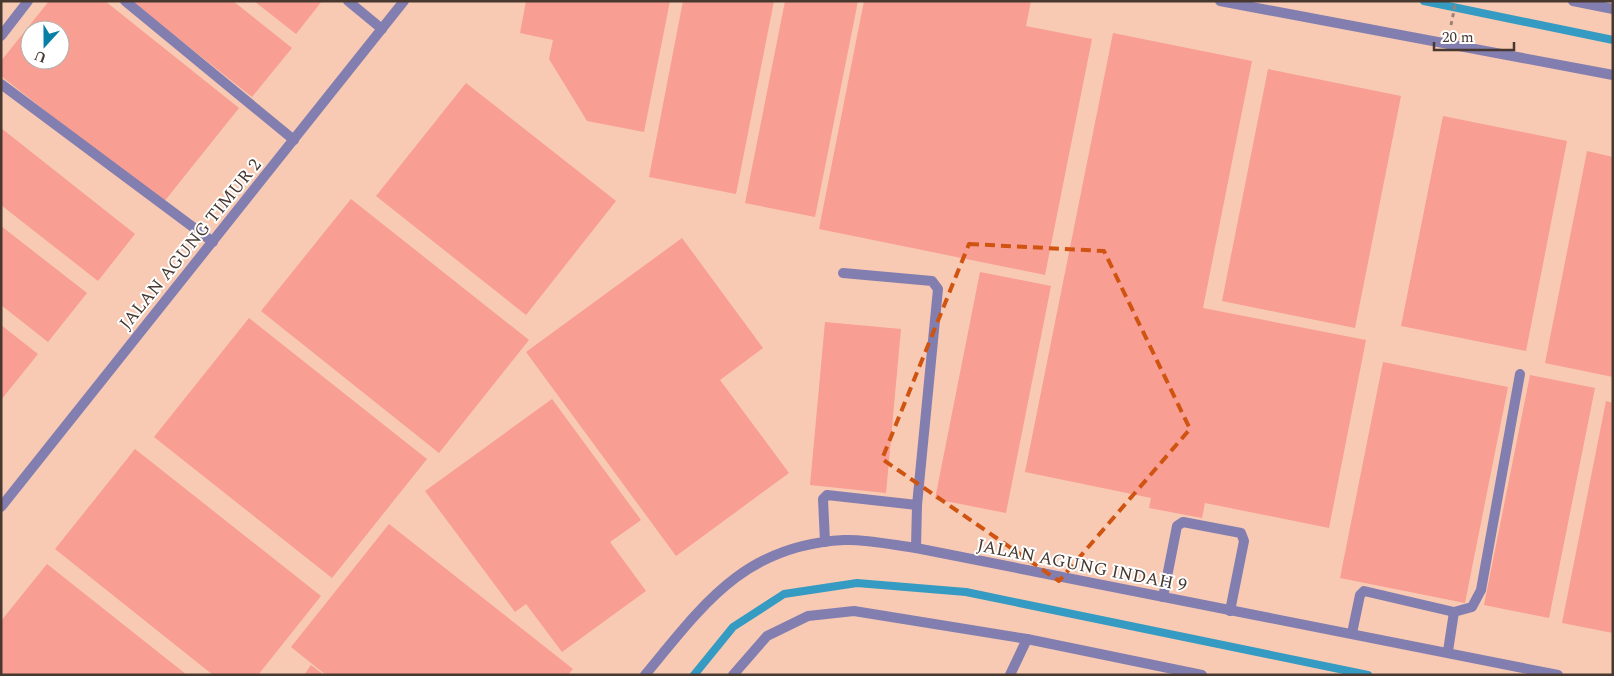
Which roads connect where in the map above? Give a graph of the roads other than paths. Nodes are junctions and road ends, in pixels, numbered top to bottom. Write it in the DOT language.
graph roads {
  1 [pos="28,1"];
  2 [pos="125,1"];
  3 [pos="348,1"];
  4 [pos="404,1"];
  5 [pos="1220,1"];
  6 [pos="1573,1"];
  7 [pos="1613,10"];
  8 [pos="382,29"];
  9 [pos="1,36"];
  10 [pos="1613,75"];
  11 [pos="1,84"];
  12 [pos="294,140"];
  13 [pos="213,242"];
  14 [pos="843,273"];
  15 [pos="1520,374"];
  16 [pos="917,505"];
  17 [pos="1,507"];
  18 [pos="825,542"];
  19 [pos="916,548"];
  20 [pos="1163,597"];
  21 [pos="1230,611"];
  22 [pos="1454,612"];
  23 [pos="1352,633"];
  24 [pos="1027,639"];
  25 [pos="1448,651"];
  26 [pos="645,675"];
  27 [pos="733,675"];
  28 [pos="1010,675"];
  29 [pos="1202,675"];
  30 [pos="1558,675"];
  1 -- 9 [label="street"];
  2 -- 12 [label="street"];
  3 -- 8 [label="street"];
  4 -- 8 [label="street, JALAN AGUNG TIMUR 2"];
  5 -- 10 [label="street"];
  6 -- 7 [label="street"];
  8 -- 12 [label="street, JALAN AGUNG TIMUR 2"];
  11 -- 13 [label="street"];
  12 -- 13 [label="street, JALAN AGUNG TIMUR 2"];
  13 -- 17 [label="street, JALAN AGUNG TIMUR 2"];
  14 -- 16 [label="street"];
  15 -- 22 [label="street"];
  16 -- 18 [label="street"];
  16 -- 19 [label="street"];
  18 -- 19 [label="street, JALAN AGUNG INDAH 9"];
  18 -- 26 [label="street, JALAN AGUNG INDAH 9"];
  19 -- 20 [label="street, JALAN AGUNG INDAH 9"];
  20 -- 21 [label="street, JALAN AGUNG INDAH 9"];
  20 -- 21 [label="street"];
  21 -- 23 [label="street, JALAN AGUNG INDAH 9"];
  22 -- 23 [label="street"];
  22 -- 25 [label="street"];
  23 -- 25 [label="street, JALAN AGUNG INDAH 9"];
  24 -- 27 [label="street"];
  24 -- 28 [label="street"];
  24 -- 29 [label="street"];
  25 -- 30 [label="street, JALAN AGUNG INDAH 9"];
}
